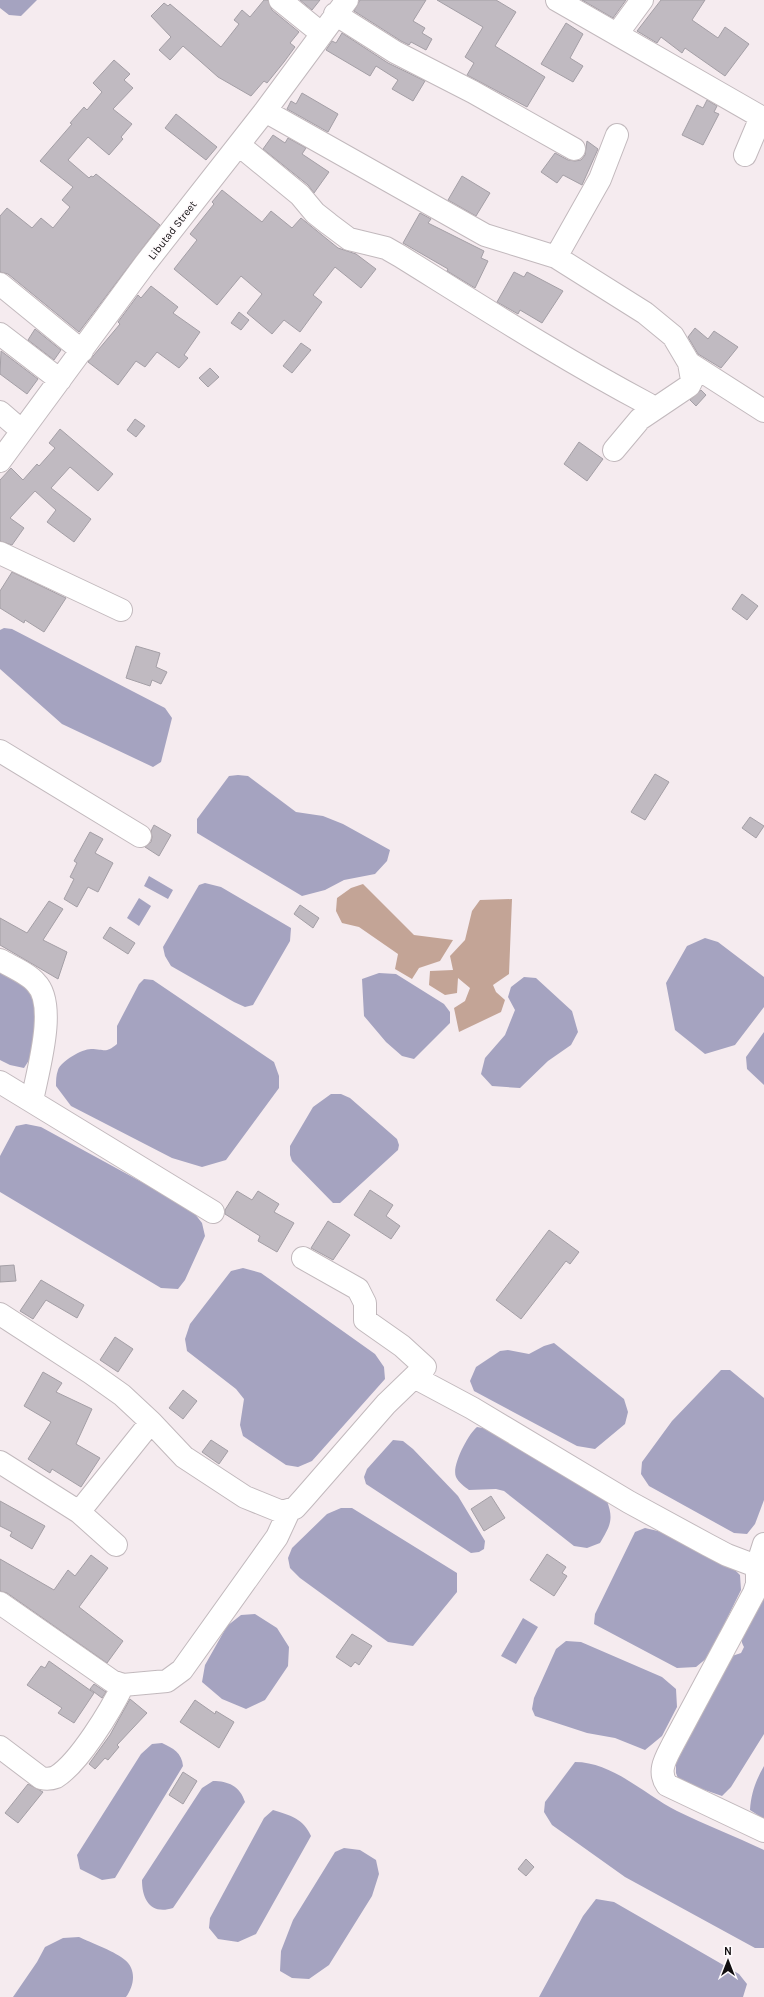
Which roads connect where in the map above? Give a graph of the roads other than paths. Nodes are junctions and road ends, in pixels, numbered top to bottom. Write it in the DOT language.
graph roads {
  1 [pos="280,0"];
  2 [pos="557,0"];
  3 [pos="642,0"];
  4 [pos="341,7"];
  5 [pos="322,33"];
  6 [pos="617,34"];
  7 [pos="265,111"];
  8 [pos="762,113"];
  9 [pos="617,135"];
  10 [pos="239,145"];
  11 [pos="574,149"];
  12 [pos="745,155"];
  13 [pos="556,257"];
  14 [pos="0,284"];
  15 [pos="0,334"];
  16 [pos="82,351"];
  17 [pos="690,363"];
  18 [pos="60,380"];
  19 [pos="652,409"];
  20 [pos="764,411"];
  21 [pos="0,412"];
  22 [pos="22,431"];
  23 [pos="614,450"];
  24 [pos="0,461"];
  25 [pos="0,553"];
  26 [pos="121,610"];
  27 [pos="0,751"];
  28 [pos="140,836"];
  29 [pos="0,960"];
  30 [pos="0,1082"];
  31 [pos="32,1101"];
  32 [pos="214,1212"];
  33 [pos="303,1258"];
  34 [pos="0,1314"];
  35 [pos="414,1377"];
  36 [pos="152,1422"];
  37 [pos="0,1462"];
  38 [pos="288,1511"];
  39 [pos="79,1512"];
  40 [pos="764,1544"];
  41 [pos="116,1545"];
  42 [pos="761,1567"];
  43 [pos="0,1603"];
  44 [pos="123,1685"];
  45 [pos="0,1748"];
  46 [pos="764,1831"];
  1 -- 5 [label="street"];
  2 -- 6 [label="street"];
  3 -- 6 [label="street"];
  4 -- 5 [label="street, Libutad Street"];
  4 -- 11 [label="street"];
  5 -- 7 [label="street, Libutad Street"];
  6 -- 8 [label="street"];
  7 -- 10 [label="street, Libutad Street"];
  7 -- 13 [label="street"];
  8 -- 12 [label="street"];
  9 -- 13 [label="street"];
  10 -- 16 [label="street, Libutad Street"];
  10 -- 19 [label="street"];
  13 -- 17 [label="street"];
  14 -- 16 [label="street"];
  15 -- 18 [label="street"];
  16 -- 18 [label="street, Libutad Street"];
  17 -- 19 [label="street"];
  17 -- 20 [label="street"];
  18 -- 22 [label="street, Libutad Street"];
  19 -- 23 [label="street"];
  21 -- 22 [label="street"];
  22 -- 24 [label="street, Libutad Street"];
  25 -- 26 [label="street"];
  27 -- 28 [label="street"];
  29 -- 31 [label="street"];
  30 -- 31 [label="street"];
  31 -- 32 [label="street"];
  33 -- 35 [label="street"];
  34 -- 36 [label="street"];
  35 -- 38 [label="street"];
  35 -- 42 [label="street"];
  36 -- 38 [label="street"];
  36 -- 39 [label="street"];
  37 -- 39 [label="street"];
  38 -- 44 [label="street"];
  39 -- 41 [label="street"];
  40 -- 42 [label="street"];
  42 -- 46 [label="street"];
  43 -- 44 [label="street"];
  44 -- 45 [label="street"];
}
